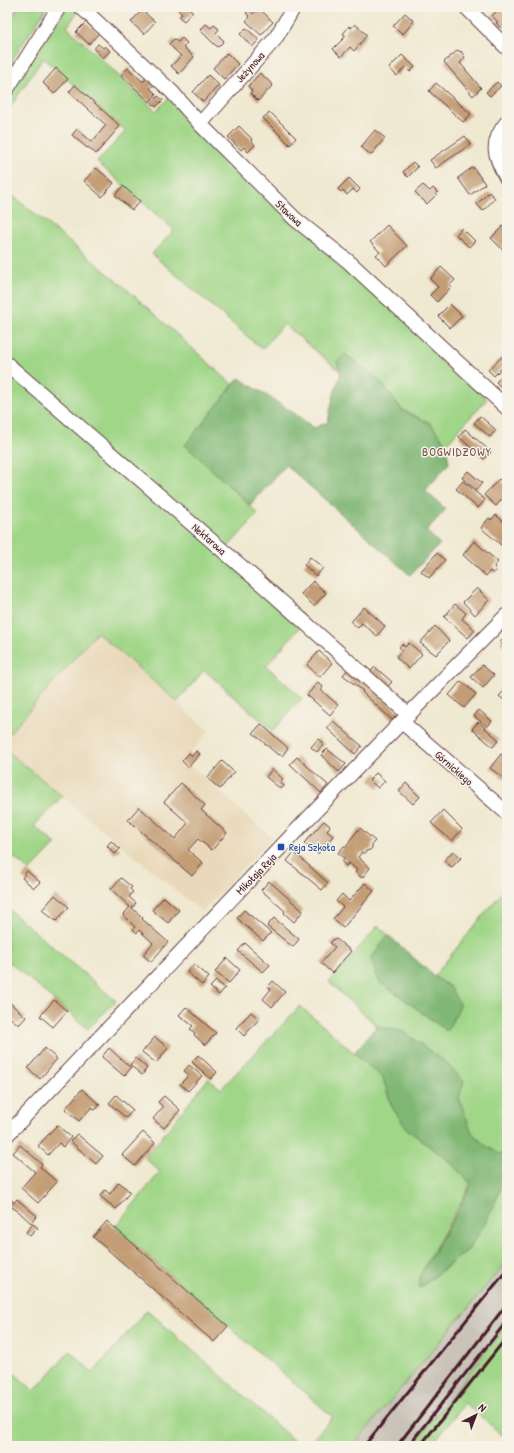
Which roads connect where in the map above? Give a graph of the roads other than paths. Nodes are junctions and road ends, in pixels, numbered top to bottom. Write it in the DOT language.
graph roads {
  1 [pos="59,7"];
  2 [pos="81,7"];
  3 [pos="294,7"];
  4 [pos="466,7"];
  5 [pos="507,48"];
  6 [pos="7,89"];
  7 [pos="507,122"];
  8 [pos="200,124"];
  9 [pos="507,179"];
  10 [pos="7,364"];
  11 [pos="507,408"];
  12 [pos="507,615"];
  13 [pos="406,719"];
  14 [pos="507,813"];
  15 [pos="7,1135"];
  1 -- 6 [label="street"];
  2 -- 8 [label="street, Stawowa"];
  3 -- 8 [label="street, Jeżynowa"];
  4 -- 5 [label="street"];
  7 -- 9 [label="street"];
  8 -- 11 [label="street, Stawowa"];
  10 -- 13 [label="street, Nektarowa"];
  12 -- 13 [label="street, Mikołaja Reja"];
  13 -- 14 [label="street, Górnickiego"];
  13 -- 15 [label="street, Mikołaja Reja"];
}
